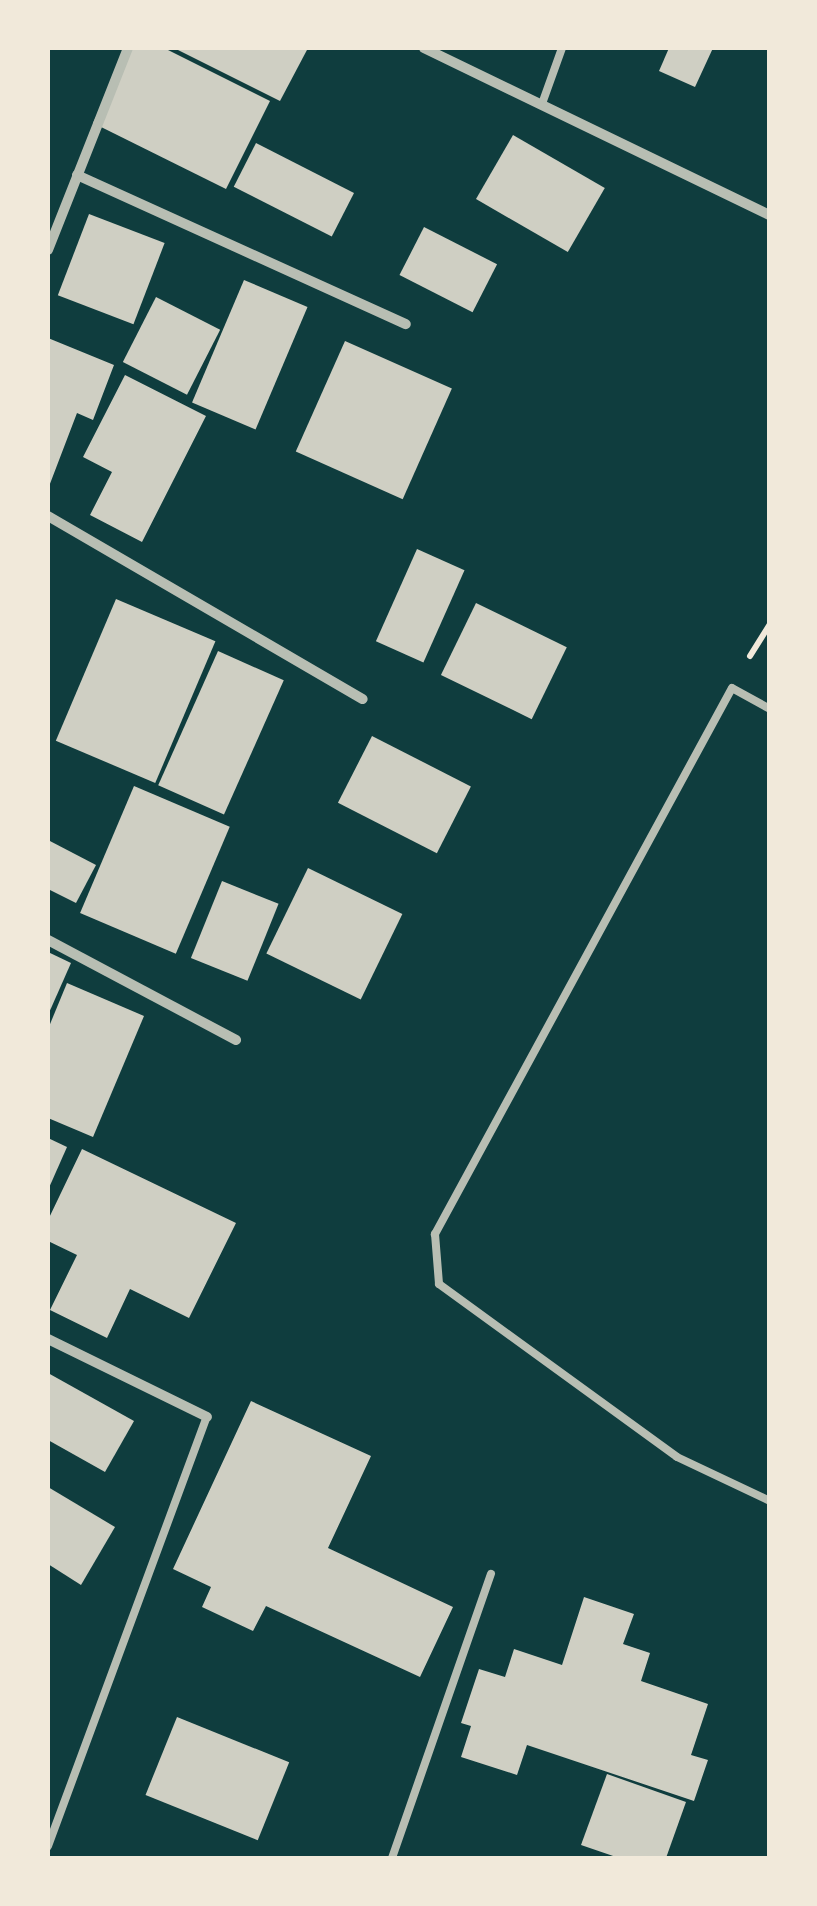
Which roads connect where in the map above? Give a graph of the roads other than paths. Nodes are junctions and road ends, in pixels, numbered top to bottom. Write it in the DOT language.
graph roads {
  1 [pos="128,48"];
  2 [pos="424,48"];
  3 [pos="562,48"];
  4 [pos="543,101"];
  5 [pos="77,175"];
  6 [pos="770,215"];
  7 [pos="48,250"];
  8 [pos="406,324"];
  9 [pos="48,516"];
  10 [pos="363,699"];
  11 [pos="770,710"];
  12 [pos="48,940"];
  13 [pos="236,1040"];
  14 [pos="48,1338"];
  15 [pos="207,1417"];
  16 [pos="770,1501"];
  17 [pos="490,1574"];
  18 [pos="48,1846"];
  19 [pos="392,1858"];
  1 -- 5 [label="street"];
  2 -- 4 [label="street"];
  3 -- 4 [label="lane"];
  4 -- 6 [label="street"];
  5 -- 7 [label="street"];
  5 -- 8 [label="street"];
  9 -- 10 [label="street"];
  11 -- 16 [label="lane"];
  12 -- 13 [label="street"];
  14 -- 15 [label="street"];
  15 -- 18 [label="lane"];
  17 -- 19 [label="lane"];
}
